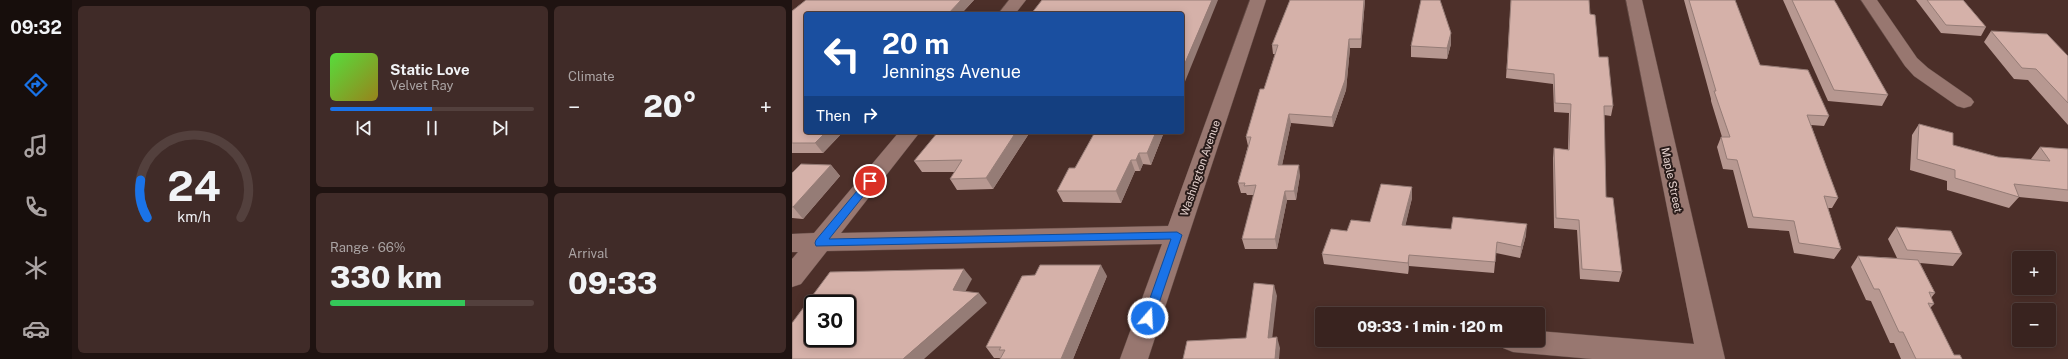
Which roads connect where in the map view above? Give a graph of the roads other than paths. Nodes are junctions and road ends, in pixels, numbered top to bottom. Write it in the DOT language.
graph roads {
  1 [pos="1018,0"];
  2 [pos="1258,0"];
  3 [pos="1634,0"];
  4 [pos="1869,0"];
  5 [pos="1008,12"];
  6 [pos="1964,102"];
  7 [pos="908,134"];
  8 [pos="1177,235"];
  9 [pos="792,243"];
  10 [pos="820,243"];
  11 [pos="792,277"];
  12 [pos="1545,343"];
  13 [pos="1710,358"];
  14 [pos="1134,359"];
  1 -- 5 [label="street"];
  2 -- 8 [label="street, Washington Avenue"];
  3 -- 13 [label="street, Maple Street"];
  4 -- 6 [label="street"];
  7 -- 10 [label="street"];
  8 -- 10 [label="street"];
  8 -- 14 [label="street, Washington Avenue"];
  9 -- 10 [label="street"];
  10 -- 11 [label="street"];
  12 -- 13 [label="street"];
}
